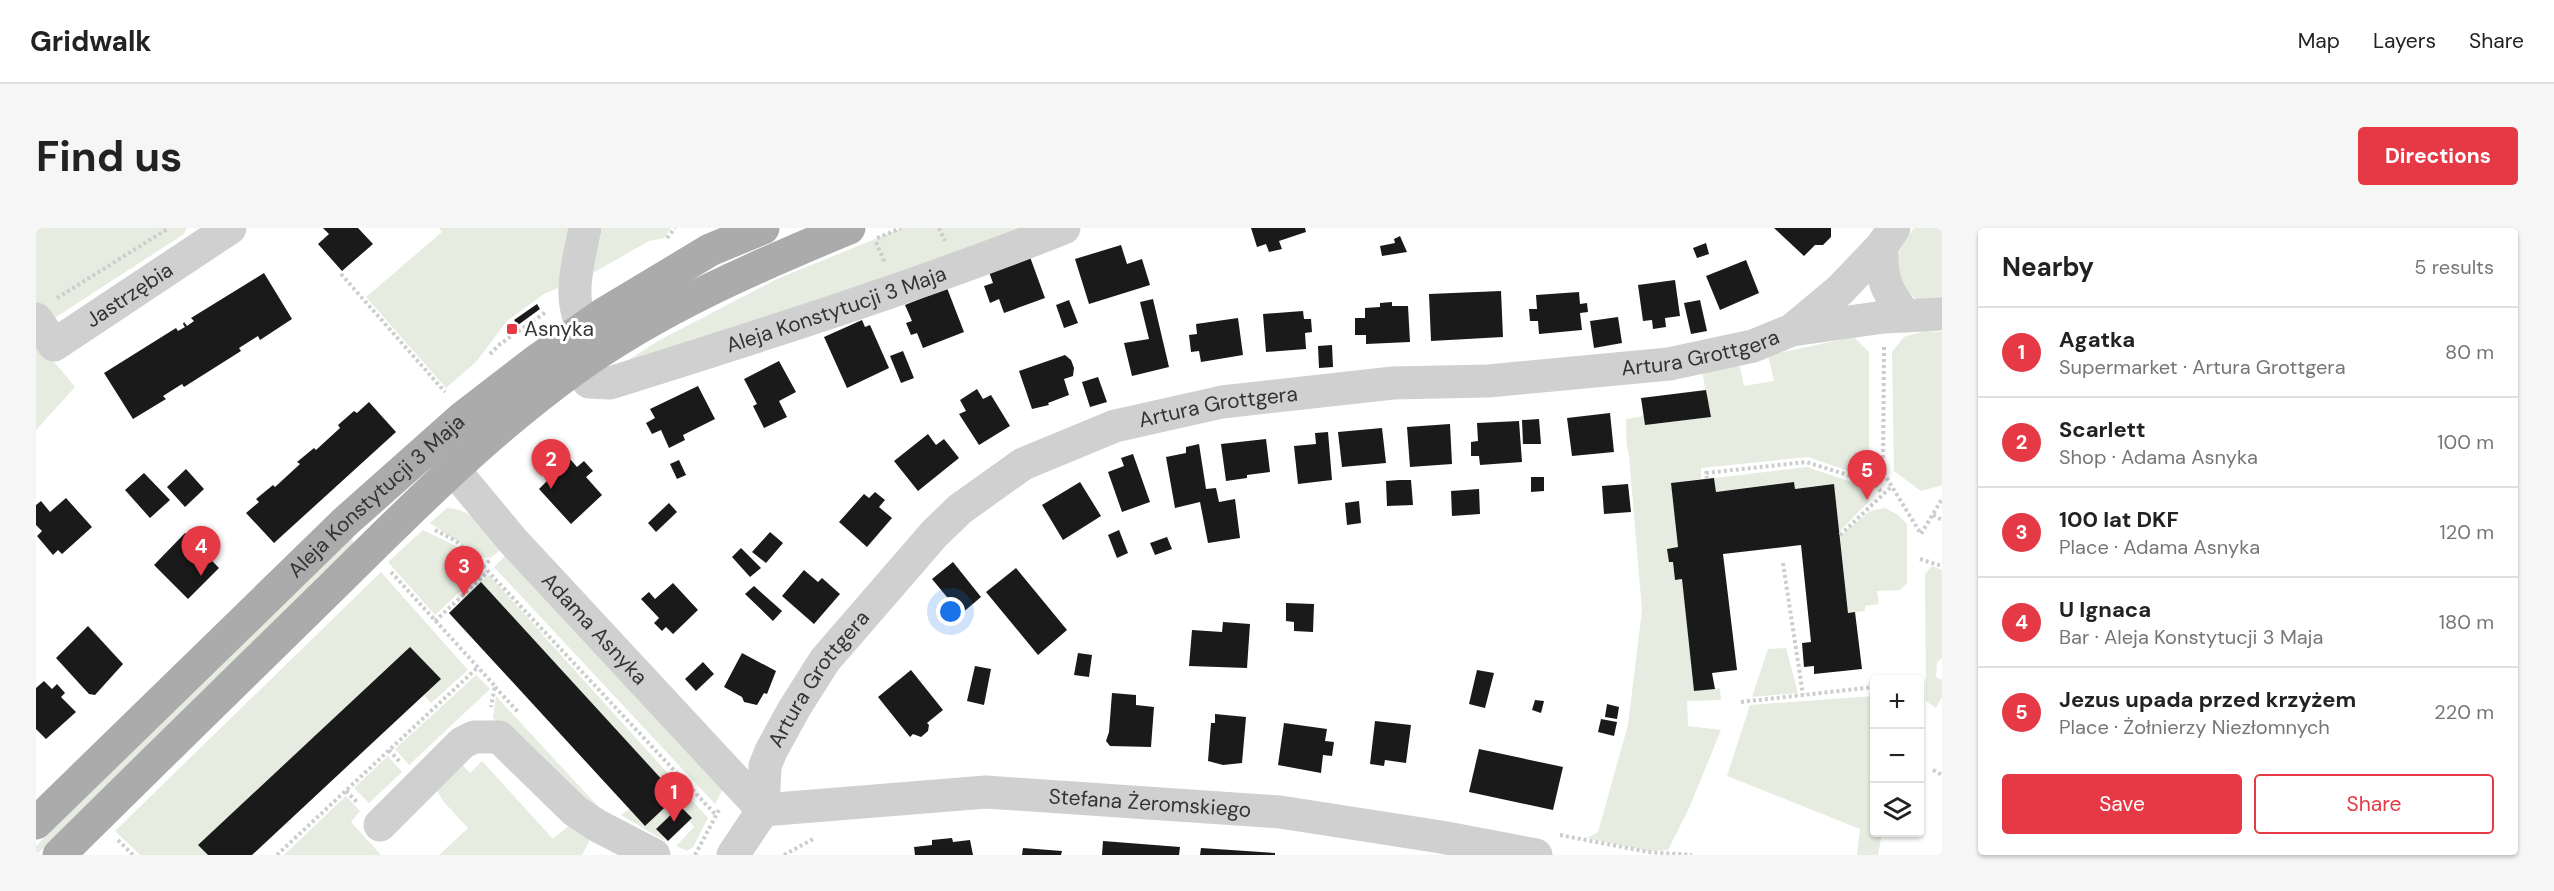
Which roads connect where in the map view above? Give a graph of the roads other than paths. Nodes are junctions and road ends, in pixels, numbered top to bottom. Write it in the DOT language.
graph roads {
  1 [pos="230,228"];
  2 [pos="585,228"];
  3 [pos="763,228"];
  4 [pos="849,228"];
  5 [pos="1064,228"];
  6 [pos="1888,237"];
  7 [pos="45,309"];
  8 [pos="1942,314"];
  9 [pos="1906,316"];
  10 [pos="1792,330"];
  11 [pos="584,351"];
  12 [pos="432,443"];
  13 [pos="454,470"];
  14 [pos="762,810"];
  15 [pos="36,823"];
  16 [pos="380,825"];
  17 [pos="1545,844"];
  18 [pos="737,849"];
  19 [pos="59,855"];
  20 [pos="654,855"];
  1 -- 7 [label="street, Jastrzębia"];
  2 -- 11 [label="street"];
  3 -- 11 [label="main road, Aleja Konstytucji 3 Maja"];
  4 -- 11 [label="main road, Aleja Konstytucji 3 Maja"];
  5 -- 11 [label="street, Aleja Konstytucji 3 Maja"];
  6 -- 9 [label="street, Artura Grottgera"];
  6 -- 10 [label="street, Artura Grottgera"];
  8 -- 9 [label="street"];
  9 -- 10 [label="street"];
  10 -- 14 [label="street, Artura Grottgera"];
  11 -- 12 [label="main road, Aleja Konstytucji 3 Maja"];
  11 -- 13 [label="main road, Aleja Konstytucji 3 Maja"];
  12 -- 13 [label="street, Adama Asnyka"];
  12 -- 15 [label="main road, Aleja Konstytucji 3 Maja"];
  13 -- 14 [label="street, Adama Asnyka"];
  13 -- 19 [label="main road, Aleja Konstytucji 3 Maja"];
  14 -- 17 [label="street, Stefana Żeromskiego"];
  14 -- 18 [label="street, Artura Grottgera"];
  16 -- 20 [label="street"];
}
